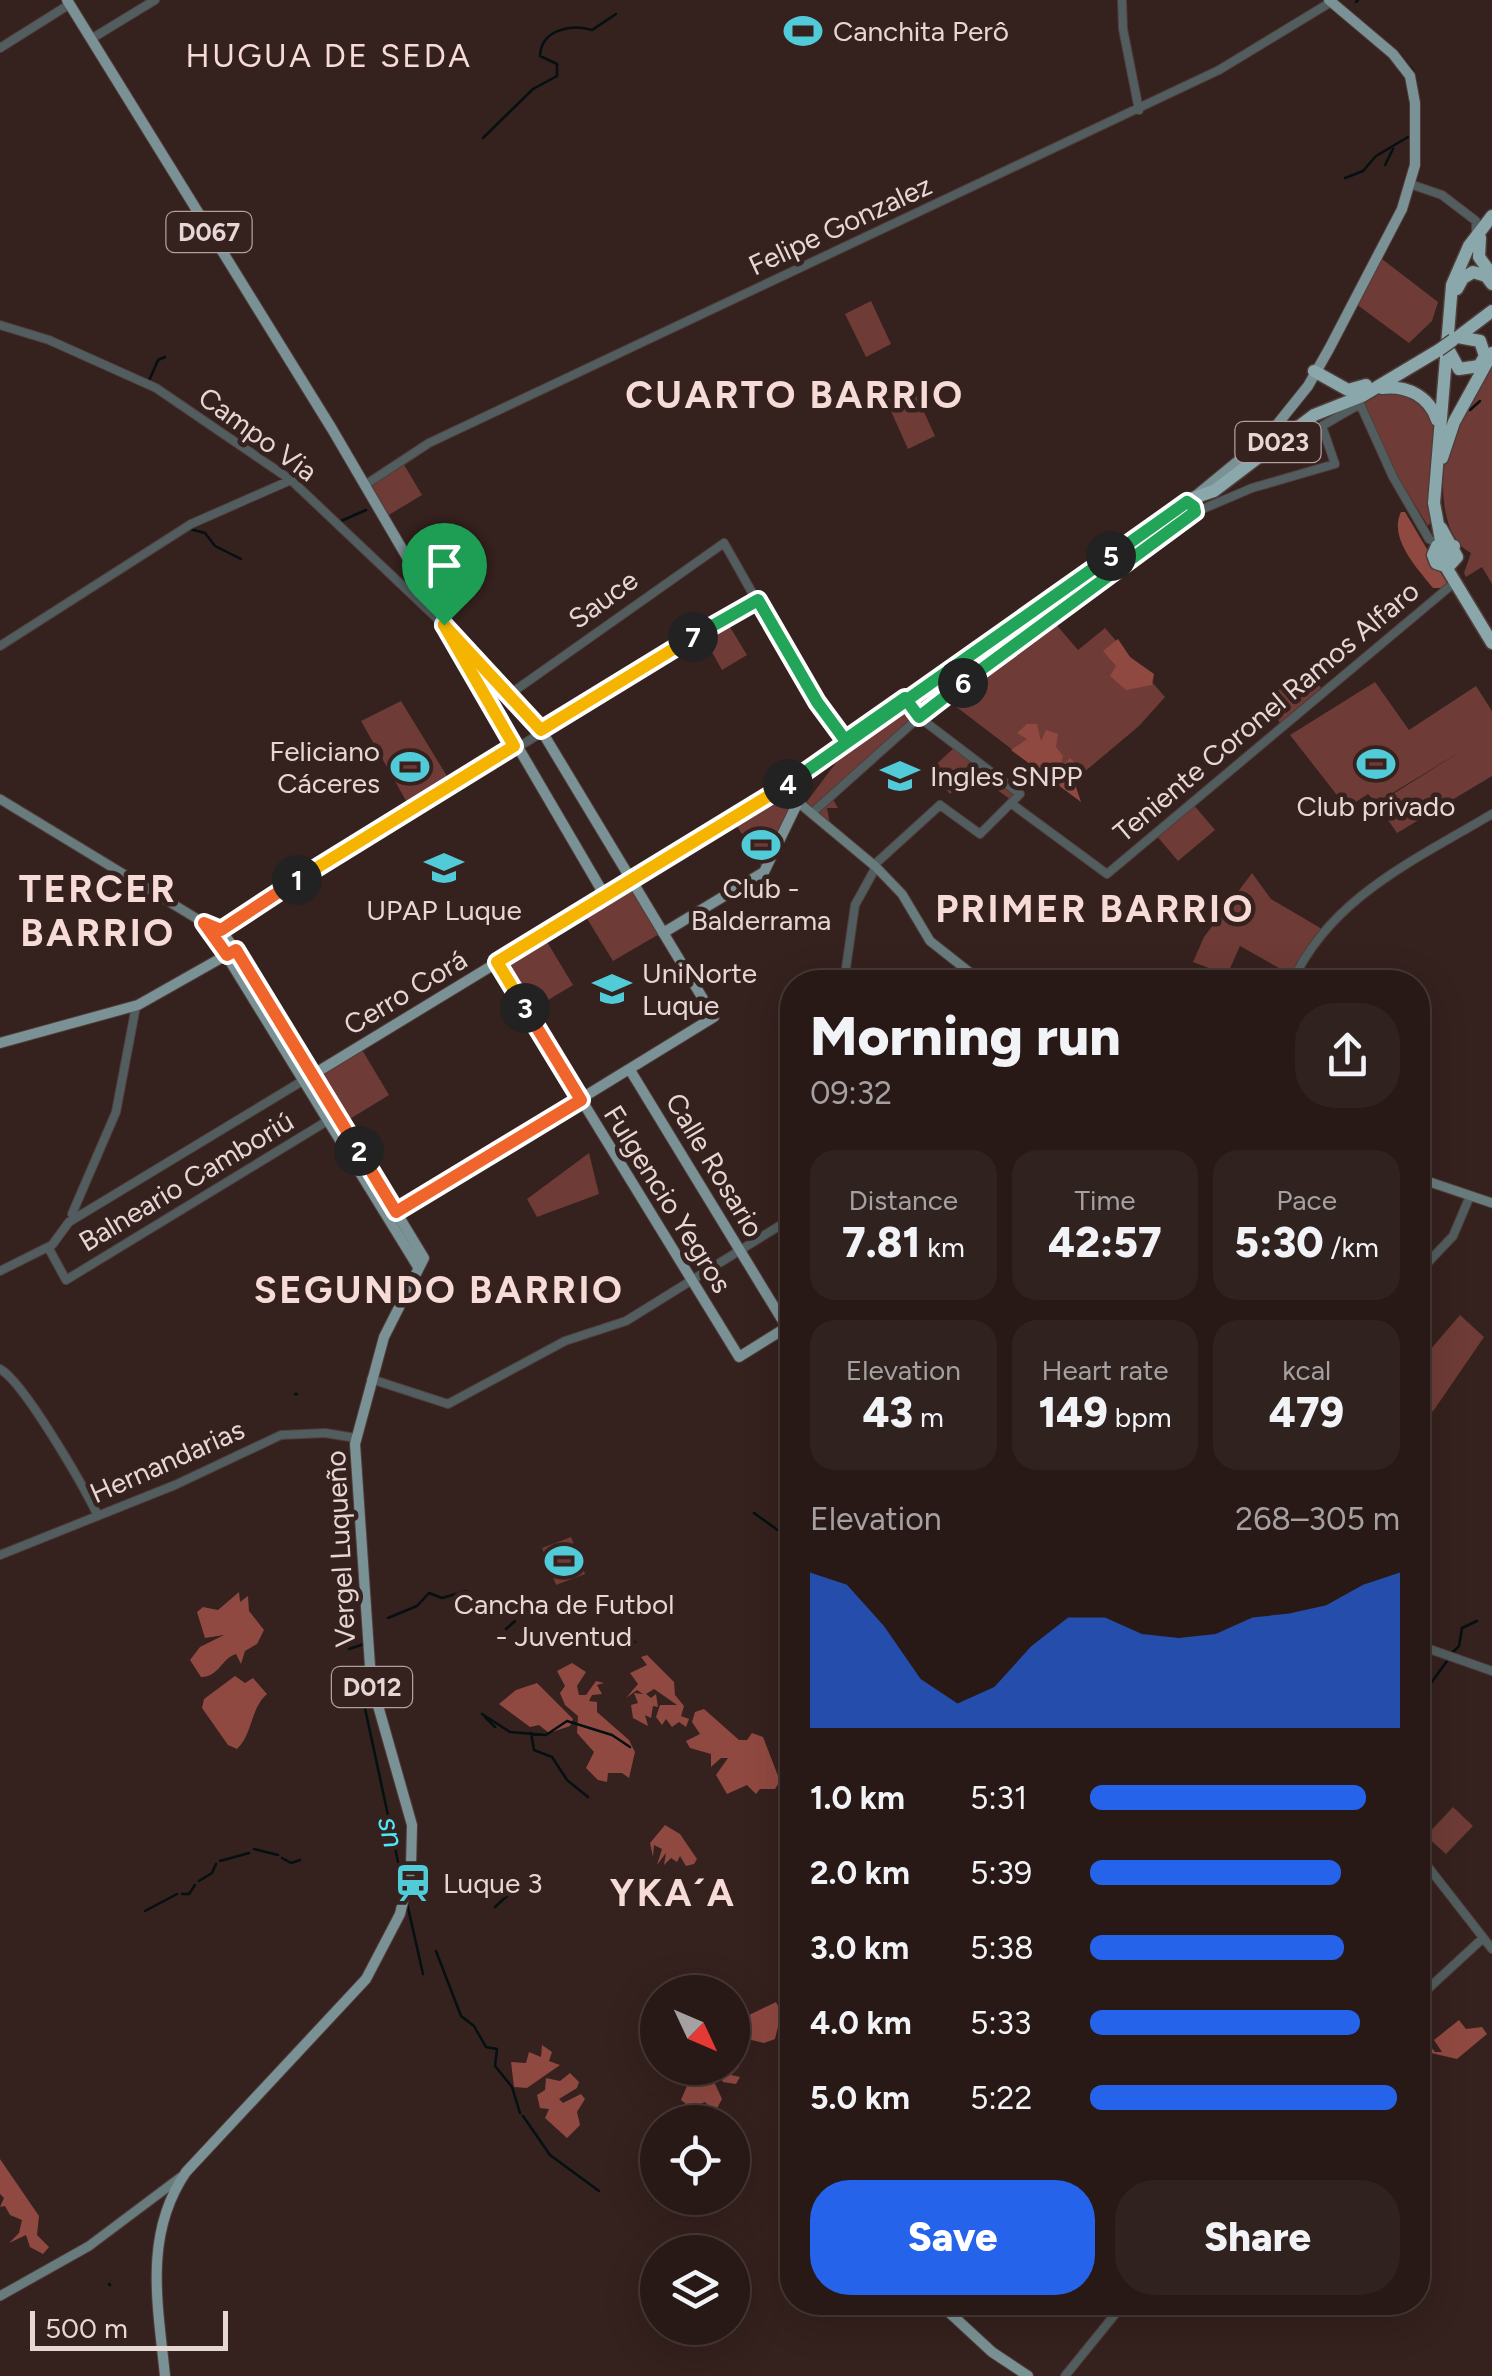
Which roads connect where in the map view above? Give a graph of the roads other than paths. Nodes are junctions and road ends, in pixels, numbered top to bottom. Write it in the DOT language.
graph roads {
  1 [pos="155,0"];
  2 [pos="1122,0"];
  3 [pos="1330,1"];
  4 [pos="69,2"];
  5 [pos="91,39"];
  6 [pos="0,48"];
  7 [pos="1139,110"];
  8 [pos="1413,187"];
  9 [pos="1492,218"];
  10 [pos="1477,237"];
  11 [pos="1492,275"];
  12 [pos="1492,284"];
  13 [pos="1456,290"];
  14 [pos="1491,303"];
  15 [pos="0,325"];
  16 [pos="1448,341"];
  17 [pos="1492,353"];
  18 [pos="1418,364"];
  19 [pos="1320,372"];
  20 [pos="1441,378"];
  21 [pos="1370,392"];
  22 [pos="1289,410"];
  23 [pos="1439,430"];
  24 [pos="1377,443"];
  25 [pos="1442,461"];
  26 [pos="291,480"];
  27 [pos="365,484"];
  28 [pos="1193,506"];
  29 [pos="1439,535"];
  30 [pos="1448,569"];
  31 [pos="758,600"];
  32 [pos="444,625"];
  33 [pos="1492,632"];
  34 [pos="1492,643"];
  35 [pos="0,646"];
  36 [pos="510,694"];
  37 [pos="904,701"];
  38 [pos="919,718"];
  39 [pos="541,730"];
  40 [pos="847,741"];
  41 [pos="514,746"];
  42 [pos="787,783"];
  43 [pos="0,799"];
  44 [pos="798,802"];
  45 [pos="1012,804"];
  46 [pos="812,813"];
  47 [pos="1492,814"];
  48 [pos="875,866"];
  49 [pos="631,880"];
  50 [pos="605,896"];
  51 [pos="204,923"];
  52 [pos="218,932"];
  53 [pos="663,933"];
  54 [pos="232,952"];
  55 [pos="497,962"];
  56 [pos="846,970"];
  57 [pos="967,970"];
  58 [pos="1298,970"];
  59 [pos="136,1006"];
  60 [pos="0,1043"];
  61 [pos="630,1070"];
  62 [pos="308,1077"];
  63 [pos="581,1100"];
  64 [pos="333,1118"];
  65 [pos="1430,1182"];
  66 [pos="1470,1196"];
  67 [pos="1492,1204"];
  68 [pos="392,1215"];
  69 [pos="71,1218"];
  70 [pos="780,1225"];
  71 [pos="48,1247"];
  72 [pos="740,1250"];
  73 [pos="1430,1260"];
  74 [pos="0,1271"];
  75 [pos="692,1280"];
  76 [pos="780,1315"];
  77 [pos="780,1336"];
  78 [pos="0,1369"];
  79 [pos="371,1380"];
  80 [pos="356,1438"];
  81 [pos="98,1516"];
  82 [pos="0,1555"];
  83 [pos="1430,1649"];
  84 [pos="1492,1672"];
  85 [pos="1430,1870"];
  86 [pos="1482,1939"];
  87 [pos="1492,1949"];
  88 [pos="1430,1987"];
  89 [pos="184,2175"];
  90 [pos="0,2296"];
  91 [pos="952,2315"];
  92 [pos="1112,2315"];
  93 [pos="165,2376"];
  94 [pos="1028,2376"];
  95 [pos="1063,2376"];
  1 -- 5 [label="street"];
  2 -- 7 [label="street"];
  3 -- 7 [label="street, Felipe Gonzalez"];
  3 -- 8 [label="main road"];
  4 -- 5 [label="main road, D067"];
  4 -- 6 [label="street"];
  5 -- 27 [label="main road, D067"];
  7 -- 27 [label="street, Felipe Gonzalez"];
  8 -- 9 [label="street"];
  8 -- 10 [label="street"];
  8 -- 19 [label="main road"];
  9 -- 10 [label="highway"];
  10 -- 11 [label="highway"];
  10 -- 13 [label="highway"];
  10 -- 20 [label="highway"];
  12 -- 13 [label="highway"];
  13 -- 16 [label="highway"];
  14 -- 16 [label="highway, D023"];
  15 -- 26 [label="street, Campo Via"];
  16 -- 18 [label="highway, D023"];
  16 -- 19 [label="highway, D023"];
  16 -- 25 [label="highway"];
  17 -- 25 [label="highway"];
  18 -- 20 [label="highway"];
  18 -- 21 [label="highway, D023"];
  19 -- 22 [label="main road"];
  20 -- 23 [label="highway"];
  21 -- 23 [label="highway"];
  21 -- 28 [label="highway, D023"];
  22 -- 28 [label="main road"];
  22 -- 37 [label="main road, D023"];
  23 -- 29 [label="highway"];
  24 -- 28 [label="street"];
  24 -- 29 [label="street"];
  24 -- 30 [label="street"];
  25 -- 29 [label="highway"];
  26 -- 32 [label="street, Campo Via"];
  26 -- 35 [label="street"];
  27 -- 32 [label="main road, D067"];
  28 -- 37 [label="main road, D023"];
  28 -- 38 [label="street"];
  29 -- 30 [label="highway"];
  29 -- 30 [label="highway"];
  30 -- 33 [label="highway"];
  30 -- 34 [label="highway"];
  30 -- 45 [label="street, Teniente Coronel Ramos Alfaro"];
  31 -- 36 [label="street, Sauce"];
  31 -- 39 [label="street"];
  31 -- 40 [label="street"];
  32 -- 36 [label="main road, D067"];
  32 -- 41 [label="main road, D067"];
  36 -- 39 [label="main road, D067"];
  37 -- 38 [label="street"];
  37 -- 40 [label="main road, D023"];
  38 -- 45 [label="street"];
  38 -- 46 [label="street"];
  39 -- 41 [label="street"];
  39 -- 49 [label="main road, D067"];
  40 -- 42 [label="main road, D023"];
  41 -- 50 [label="main road, D067"];
  41 -- 52 [label="street"];
  42 -- 44 [label="main road"];
  42 -- 49 [label="main road, D023"];
  43 -- 51 [label="main road"];
  44 -- 46 [label="main road"];
  44 -- 53 [label="main road"];
  45 -- 48 [label="street"];
  46 -- 48 [label="main road"];
  47 -- 58 [label="street"];
  48 -- 56 [label="street"];
  48 -- 57 [label="main road"];
  49 -- 50 [label="main road, D023"];
  49 -- 53 [label="main road, D067"];
  50 -- 55 [label="main road, Cerro Corá / D023"];
  51 -- 52 [label="main road"];
  52 -- 54 [label="main road, D012"];
  53 -- 61 [label="main road"];
  54 -- 59 [label="main road"];
  54 -- 62 [label="main road, D012"];
  55 -- 62 [label="main road, Cerro Corá / D023"];
  55 -- 63 [label="main road, Fulgencio Yegros"];
  59 -- 60 [label="main road"];
  59 -- 69 [label="street"];
  61 -- 63 [label="main road"];
  61 -- 72 [label="main road, Calle Rosario"];
  62 -- 64 [label="main road, D012"];
  62 -- 69 [label="street"];
  63 -- 68 [label="main road"];
  63 -- 75 [label="main road, Fulgencio Yegros"];
  64 -- 68 [label="main road, D012"];
  64 -- 71 [label="street, Balneario Camboriú"];
  65 -- 66 [label="main road"];
  66 -- 67 [label="main road"];
  66 -- 73 [label="street"];
  68 -- 79 [label="main road, Vergel Luqueño / D012"];
  69 -- 71 [label="street"];
  70 -- 72 [label="street"];
  71 -- 74 [label="street"];
  72 -- 75 [label="street"];
  72 -- 76 [label="main road, Calle Rosario"];
  75 -- 77 [label="main road, Fulgencio Yegros"];
  75 -- 79 [label="street"];
  78 -- 81 [label="street"];
  79 -- 80 [label="main road, Vergel Luqueño / D012"];
  80 -- 81 [label="street, Hernandarias"];
  80 -- 89 [label="main road, Vergel Luqueño / D012"];
  81 -- 82 [label="street, Hernandarias"];
  83 -- 84 [label="street"];
  85 -- 86 [label="street"];
  86 -- 87 [label="street"];
  86 -- 88 [label="street"];
  89 -- 90 [label="main road"];
  89 -- 93 [label="main road, D012"];
  91 -- 94 [label="main road"];
  92 -- 95 [label="street"];
}
